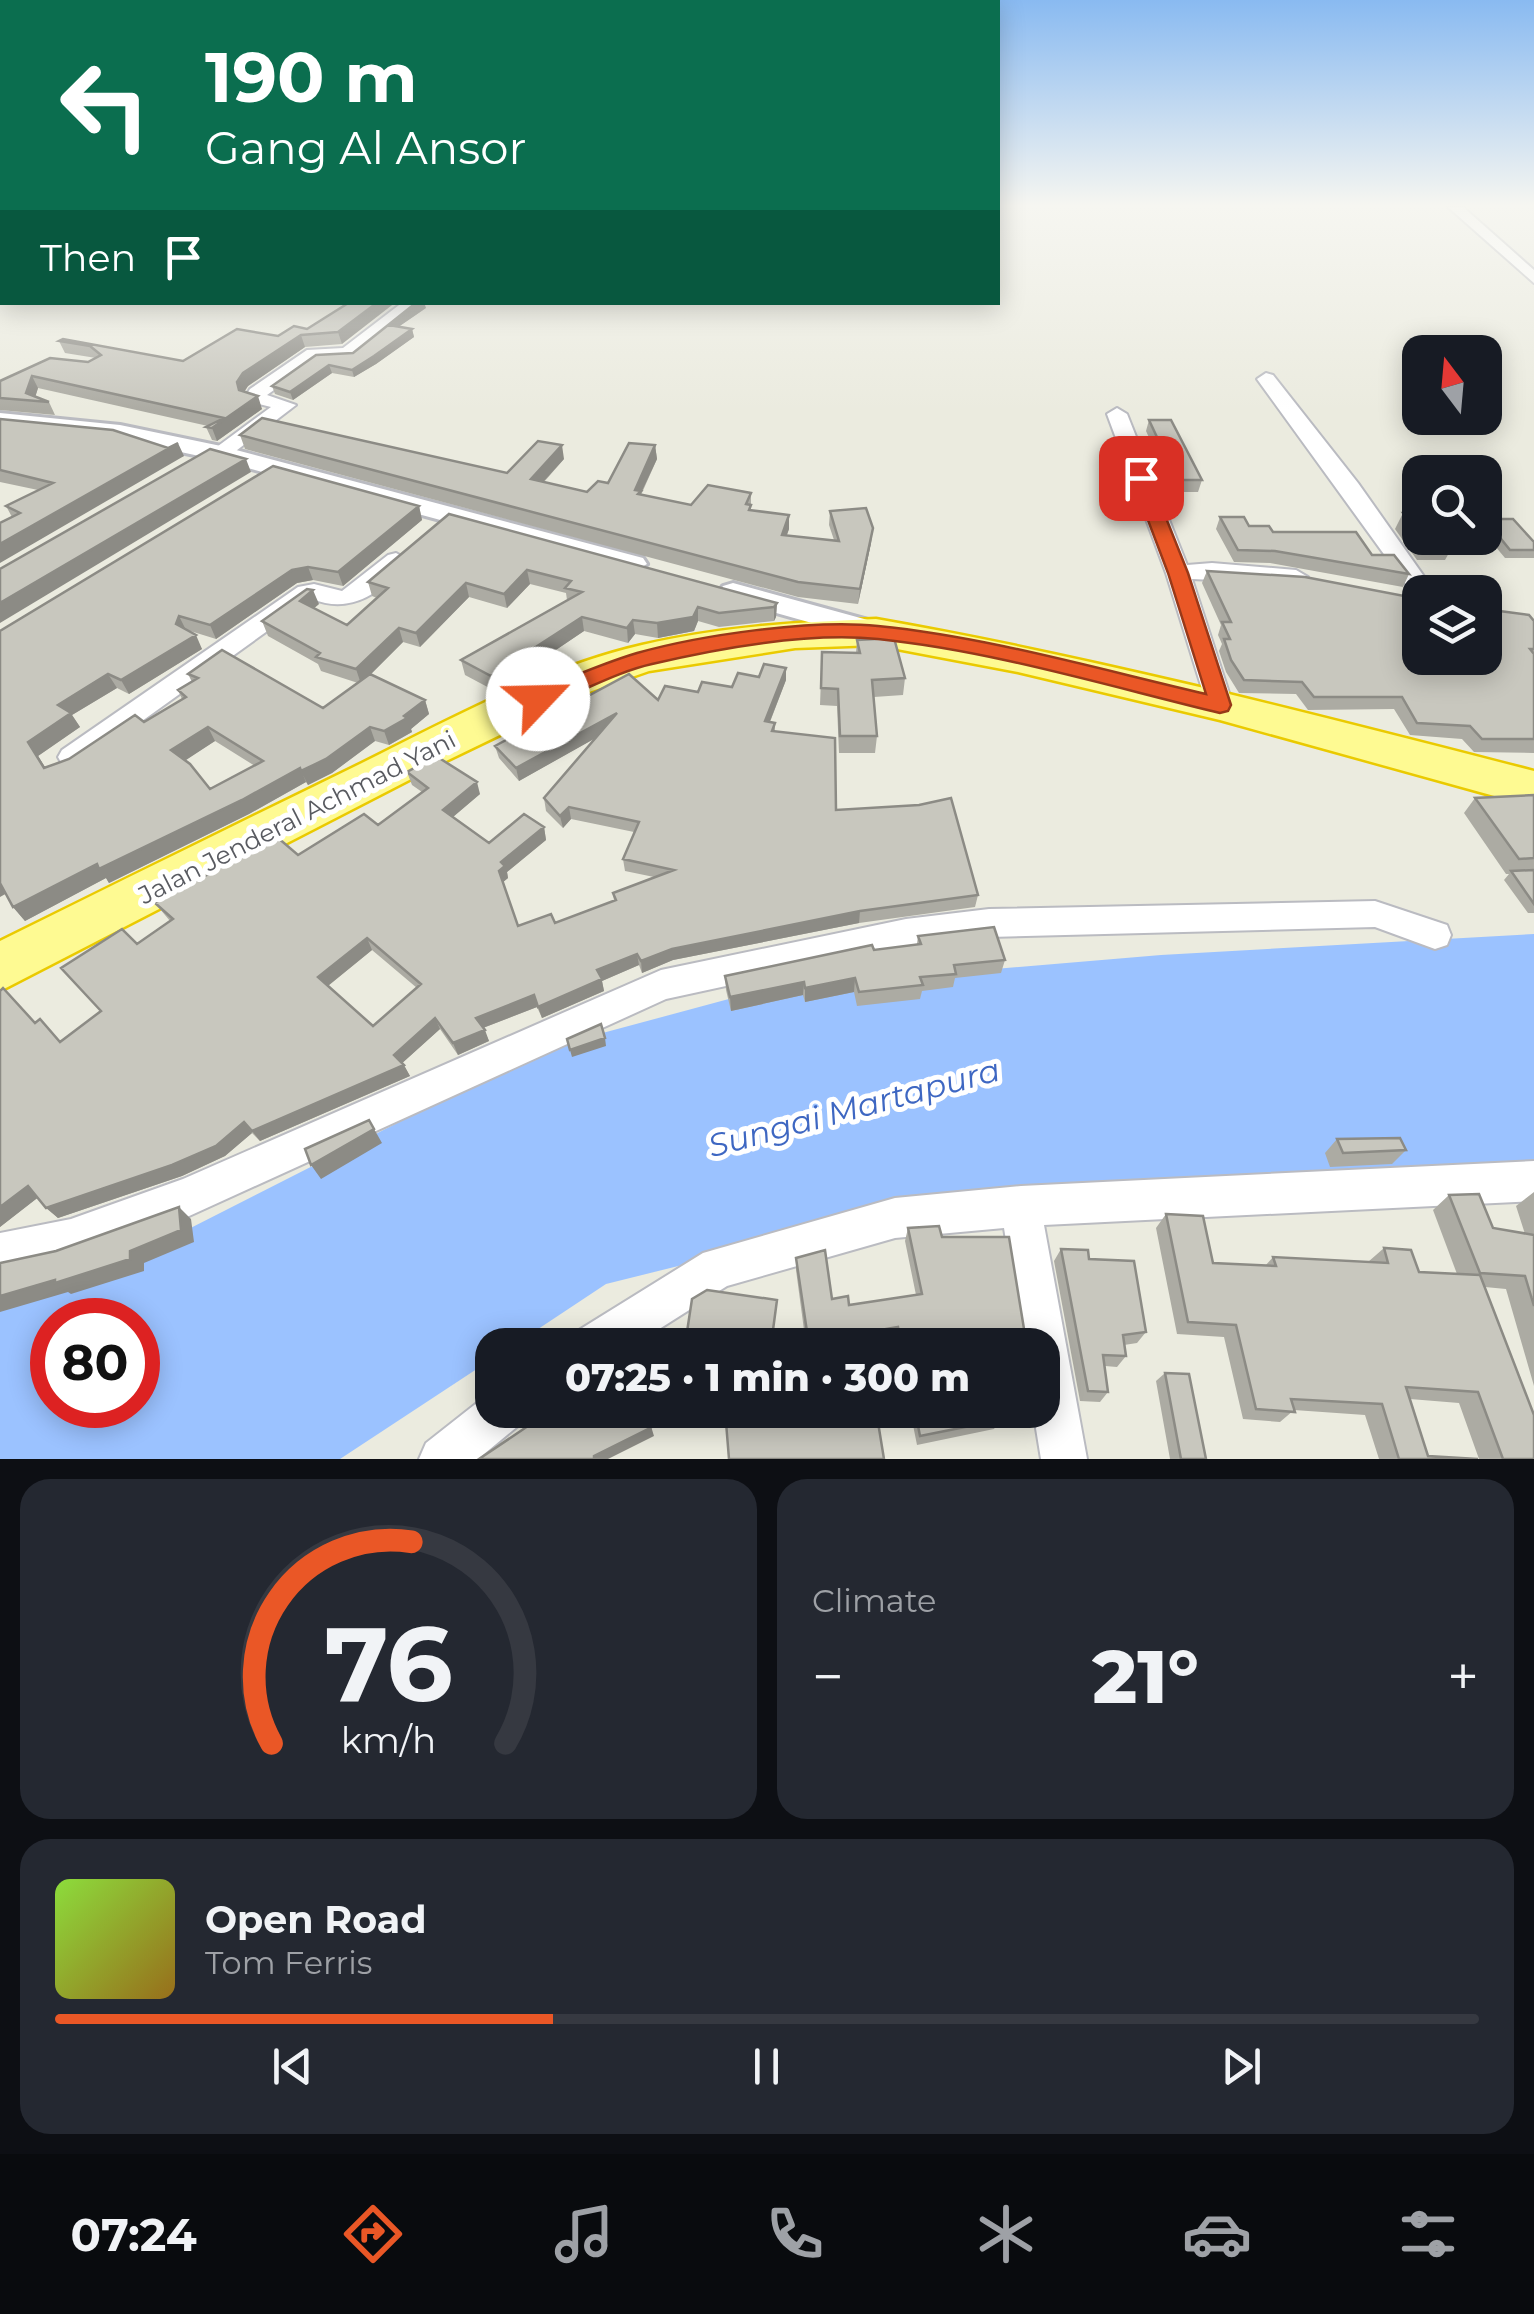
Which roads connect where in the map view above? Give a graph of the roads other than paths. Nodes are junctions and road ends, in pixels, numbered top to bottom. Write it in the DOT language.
graph roads {
  1 [pos="410,305"];
  2 [pos="1266,379"];
  3 [pos="1116,414"];
  4 [pos="0,420"];
  5 [pos="217,453"];
  6 [pos="274,469"];
  7 [pos="180,471"];
  8 [pos="244,488"];
  9 [pos="450,513"];
  10 [pos="664,573"];
  11 [pos="1178,573"];
  12 [pos="1402,575"];
  13 [pos="1318,580"];
  14 [pos="703,584"];
  15 [pos="876,632"];
  16 [pos="1220,705"];
  17 [pos="67,762"];
  18 [pos="1534,789"];
  19 [pos="1435,936"];
  20 [pos="0,967"];
  21 [pos="1534,1181"];
  22 [pos="1021,1206"];
  23 [pos="0,1254"];
  24 [pos="621,1328"];
  25 [pos="480,1428"];
  26 [pos="442,1459"];
  27 [pos="1064,1459"];
  1 -- 5 [label="street"];
  2 -- 12 [label="street"];
  3 -- 11 [label="street"];
  4 -- 5 [label="street"];
  5 -- 6 [label="street"];
  5 -- 7 [label="street"];
  6 -- 8 [label="street"];
  6 -- 9 [label="street"];
  9 -- 10 [label="street"];
  9 -- 17 [label="street"];
  11 -- 13 [label="street"];
  11 -- 16 [label="street"];
  14 -- 15 [label="street"];
  15 -- 16 [label="highway, Jalan Jenderal Achmad Yani"];
  15 -- 20 [label="highway, Jalan Jenderal Achmad Yani"];
  16 -- 18 [label="highway, Jalan Jenderal Achmad Yani"];
  19 -- 23 [label="street"];
  21 -- 22 [label="street"];
  22 -- 24 [label="street"];
  22 -- 27 [label="street"];
  25 -- 26 [label="street"];
}
